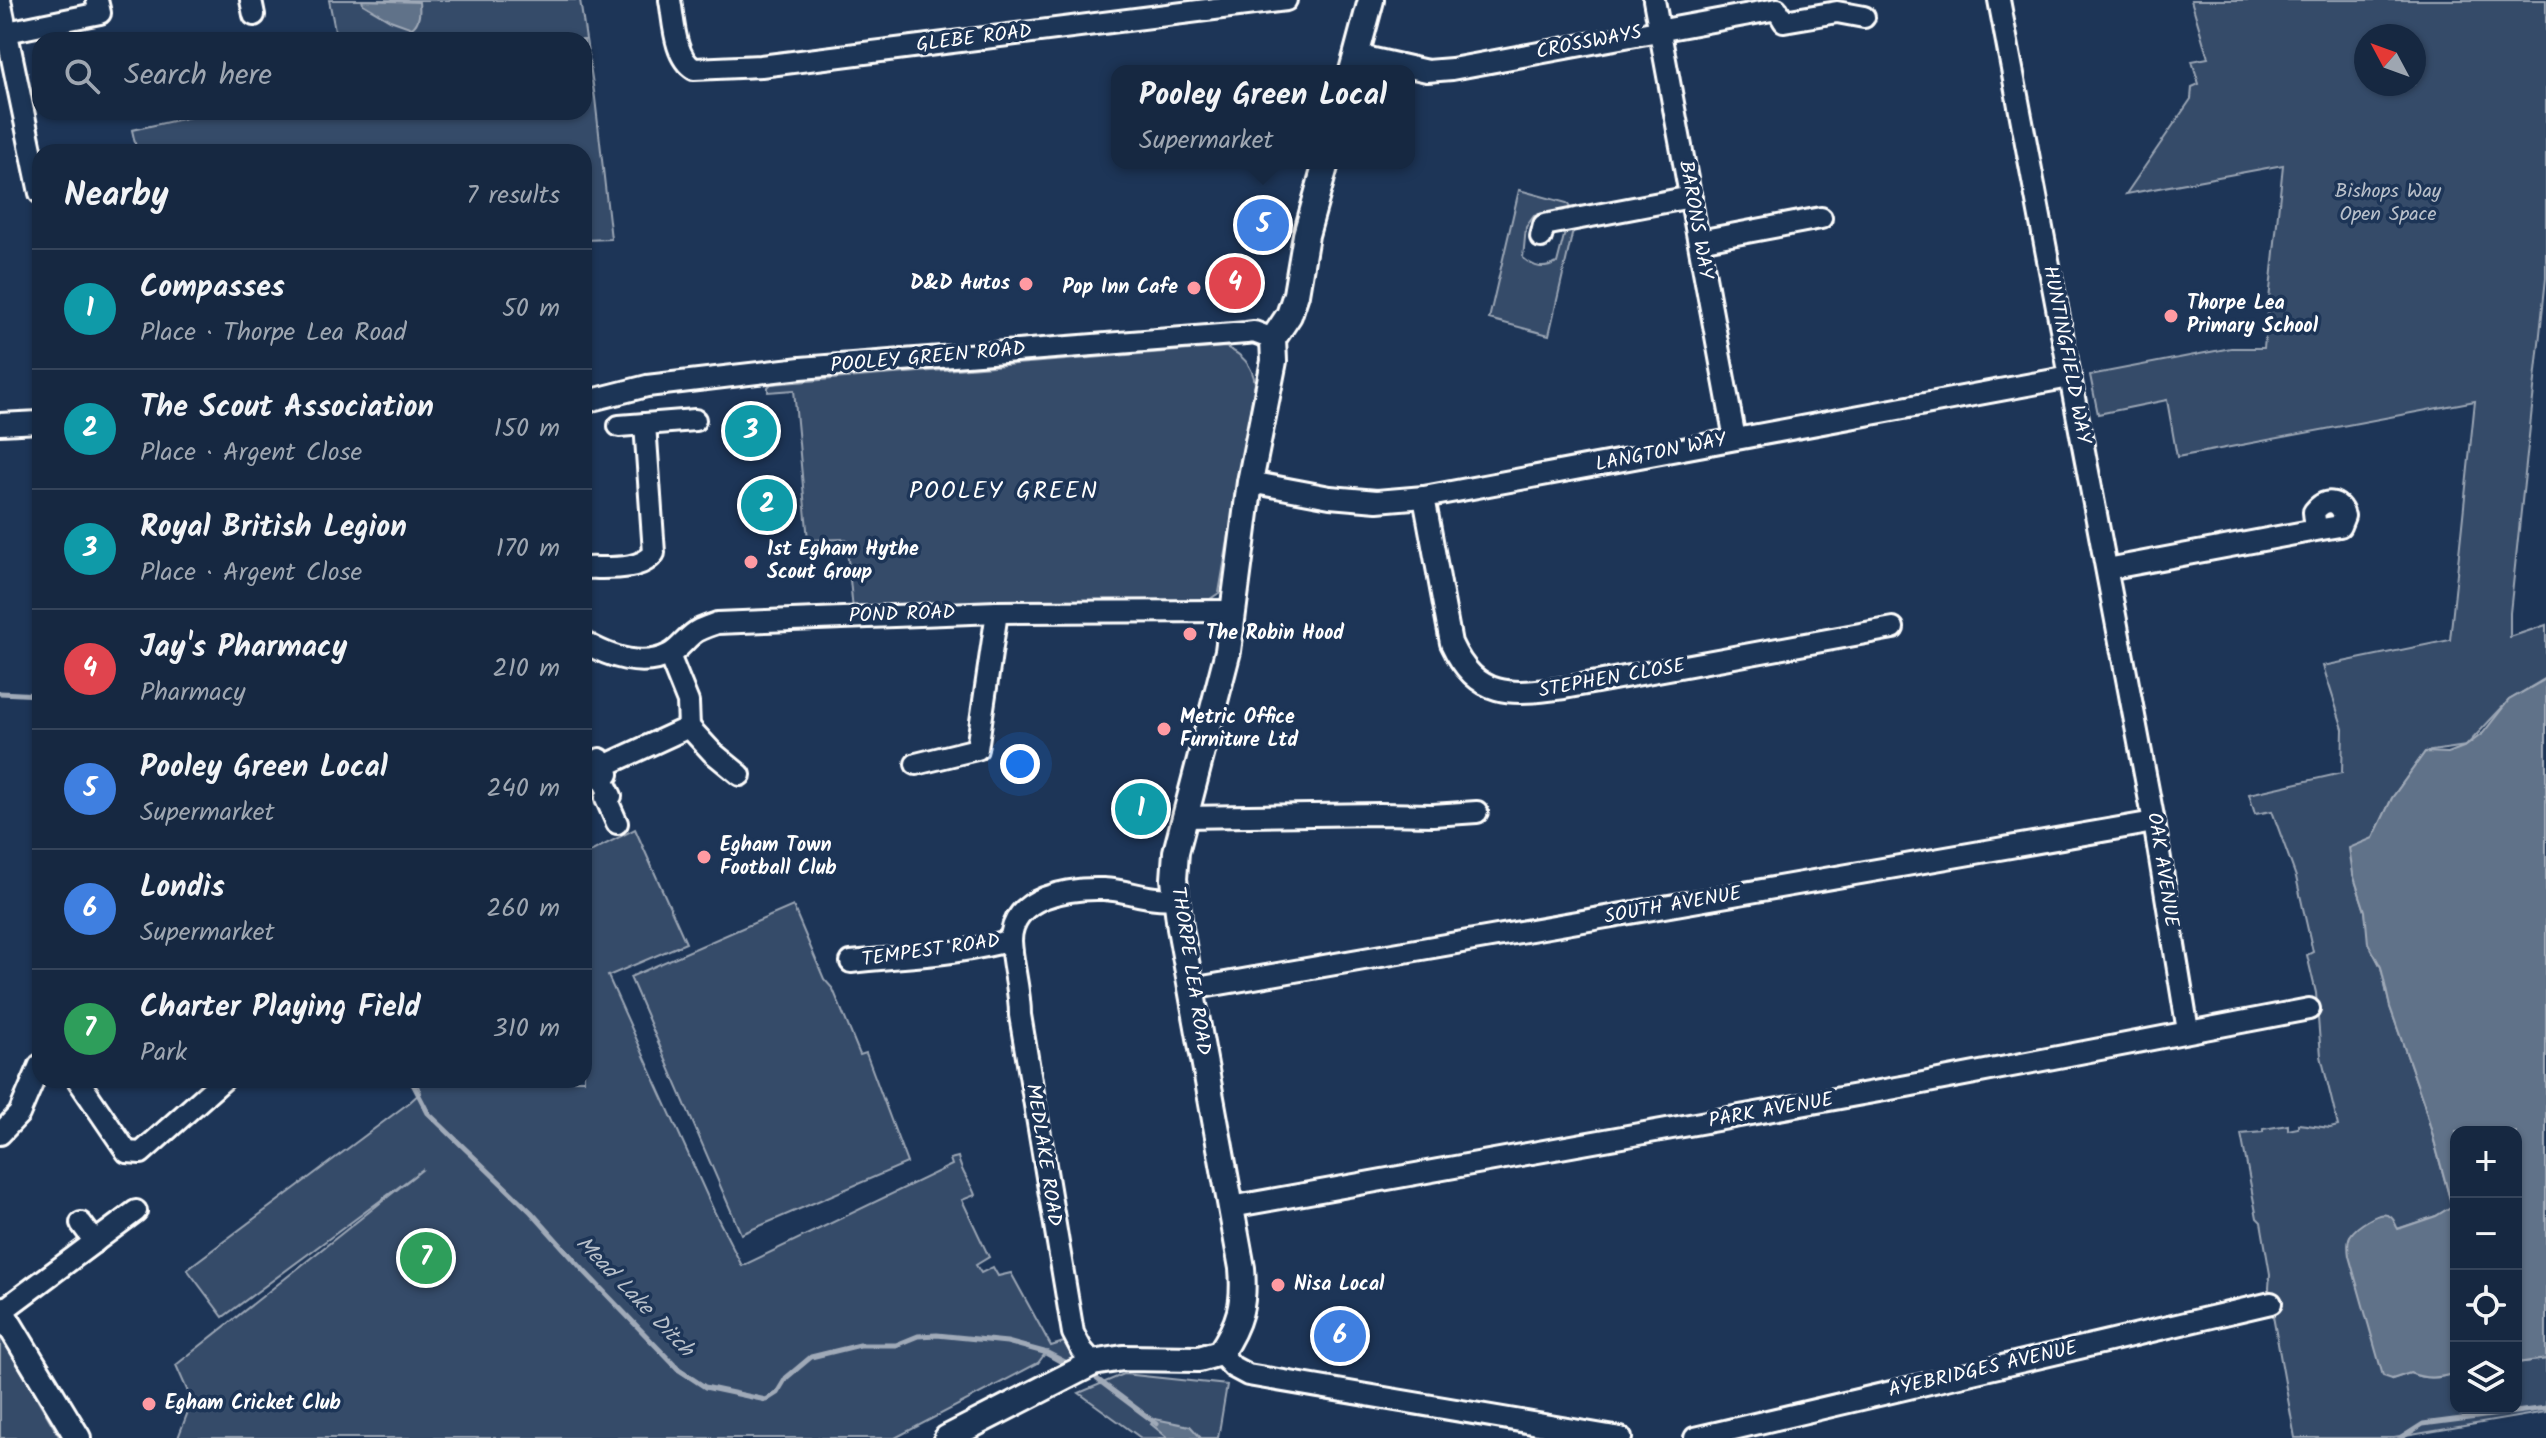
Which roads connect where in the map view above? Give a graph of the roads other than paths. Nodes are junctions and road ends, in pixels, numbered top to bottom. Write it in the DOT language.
graph roads {
  1 [pos="0,0"];
  2 [pos="97,0"];
  3 [pos="670,0"];
  4 [pos="1286,0"];
  5 [pos="1371,0"];
  6 [pos="1654,0"];
  7 [pos="2003,1"];
  8 [pos="1864,17"];
  9 [pos="1660,29"];
  10 [pos="7,32"];
  11 [pos="1354,63"];
  12 [pos="1415,70"];
  13 [pos="32,154"];
  14 [pos="1324,169"];
  15 [pos="1691,197"];
  16 [pos="1821,218"];
  17 [pos="1541,237"];
  18 [pos="1699,241"];
  19 [pos="1273,339"];
  20 [pos="2070,377"];
  21 [pos="592,400"];
  22 [pos="695,420"];
  23 [pos="32,422"];
  24 [pos="0,424"];
  25 [pos="645,424"];
  26 [pos="619,426"];
  27 [pos="1735,439"];
  28 [pos="1250,482"];
  29 [pos="1424,497"];
  30 [pos="2316,530"];
  31 [pos="592,568"];
  32 [pos="2107,569"];
  33 [pos="1234,611"];
  34 [pos="997,612"];
  35 [pos="1893,628"];
  36 [pos="592,646"];
  37 [pos="669,655"];
  38 [pos="2133,709"];
  39 [pos="689,727"];
  40 [pos="916,764"];
  41 [pos="740,775"];
  42 [pos="1477,812"];
  43 [pos="1184,817"];
  44 [pos="2154,822"];
  45 [pos="617,823"];
  46 [pos="1176,898"];
  47 [pos="1011,940"];
  48 [pos="851,962"];
  49 [pos="1191,989"];
  50 [pos="2309,1009"];
  51 [pos="2188,1031"];
  52 [pos="32,1084"];
  53 [pos="83,1088"];
  54 [pos="214,1088"];
  55 [pos="0,1134"];
  56 [pos="1231,1207"];
  57 [pos="136,1211"];
  58 [pos="81,1223"];
  59 [pos="95,1242"];
  60 [pos="2271,1303"];
  61 [pos="1,1310"];
  62 [pos="1220,1353"];
  63 [pos="1093,1363"];
  64 [pos="78,1438"];
  65 [pos="947,1438"];
  66 [pos="1621,1438"];
  67 [pos="1695,1438"];
  1 -- 10 [label="street"];
  2 -- 10 [label="street"];
  3 -- 4 [label="street, GLEBE ROAD"];
  5 -- 11 [label="main road"];
  6 -- 9 [label="street, BARONS WAY"];
  7 -- 20 [label="street, HUNTINGFIELD WAY"];
  8 -- 9 [label="street, CROSSWAYS"];
  9 -- 12 [label="street, CROSSWAYS"];
  9 -- 15 [label="street, BARONS WAY"];
  10 -- 13 [label="street"];
  14 -- 19 [label="main road, THORPE LEA ROAD"];
  15 -- 17 [label="street"];
  15 -- 18 [label="street, BARONS WAY"];
  16 -- 18 [label="street"];
  18 -- 27 [label="street, BARONS WAY"];
  19 -- 21 [label="street, POOLEY GREEN ROAD"];
  19 -- 28 [label="main road, THORPE LEA ROAD"];
  20 -- 27 [label="street, LANGTON WAY"];
  20 -- 32 [label="street, HUNTINGFIELD WAY"];
  22 -- 25 [label="street"];
  23 -- 24 [label="street"];
  25 -- 26 [label="street"];
  25 -- 31 [label="street"];
  27 -- 29 [label="street, LANGTON WAY"];
  28 -- 29 [label="street, LANGTON WAY"];
  28 -- 33 [label="main road, THORPE LEA ROAD"];
  29 -- 35 [label="street, STEPHEN CLOSE"];
  30 -- 32 [label="street"];
  32 -- 38 [label="street, HUNTINGFIELD WAY"];
  33 -- 34 [label="street, POND ROAD"];
  33 -- 43 [label="main road, THORPE LEA ROAD"];
  34 -- 37 [label="street, POND ROAD"];
  34 -- 40 [label="street"];
  36 -- 37 [label="street"];
  37 -- 39 [label="street"];
  38 -- 44 [label="street, OAK AVENUE"];
  39 -- 41 [label="street"];
  39 -- 45 [label="street"];
  42 -- 43 [label="street"];
  43 -- 46 [label="main road, THORPE LEA ROAD"];
  44 -- 49 [label="street, SOUTH AVENUE"];
  44 -- 51 [label="street, OAK AVENUE"];
  46 -- 47 [label="street, TEMPEST ROAD"];
  46 -- 49 [label="main road, THORPE LEA ROAD"];
  47 -- 48 [label="street, TEMPEST ROAD"];
  47 -- 63 [label="street, MEDLAKE ROAD"];
  49 -- 56 [label="main road, THORPE LEA ROAD"];
  50 -- 51 [label="street, PARK AVENUE"];
  51 -- 56 [label="street, PARK AVENUE"];
  52 -- 55 [label="street"];
  53 -- 54 [label="street"];
  56 -- 62 [label="main road, THORPE LEA ROAD"];
  57 -- 59 [label="street"];
  58 -- 59 [label="street"];
  59 -- 61 [label="street"];
  60 -- 67 [label="street, AYEBRIDGES AVENUE"];
  61 -- 64 [label="main road"];
  62 -- 63 [label="main road"];
  62 -- 66 [label="street"];
  63 -- 65 [label="main road"];
}
